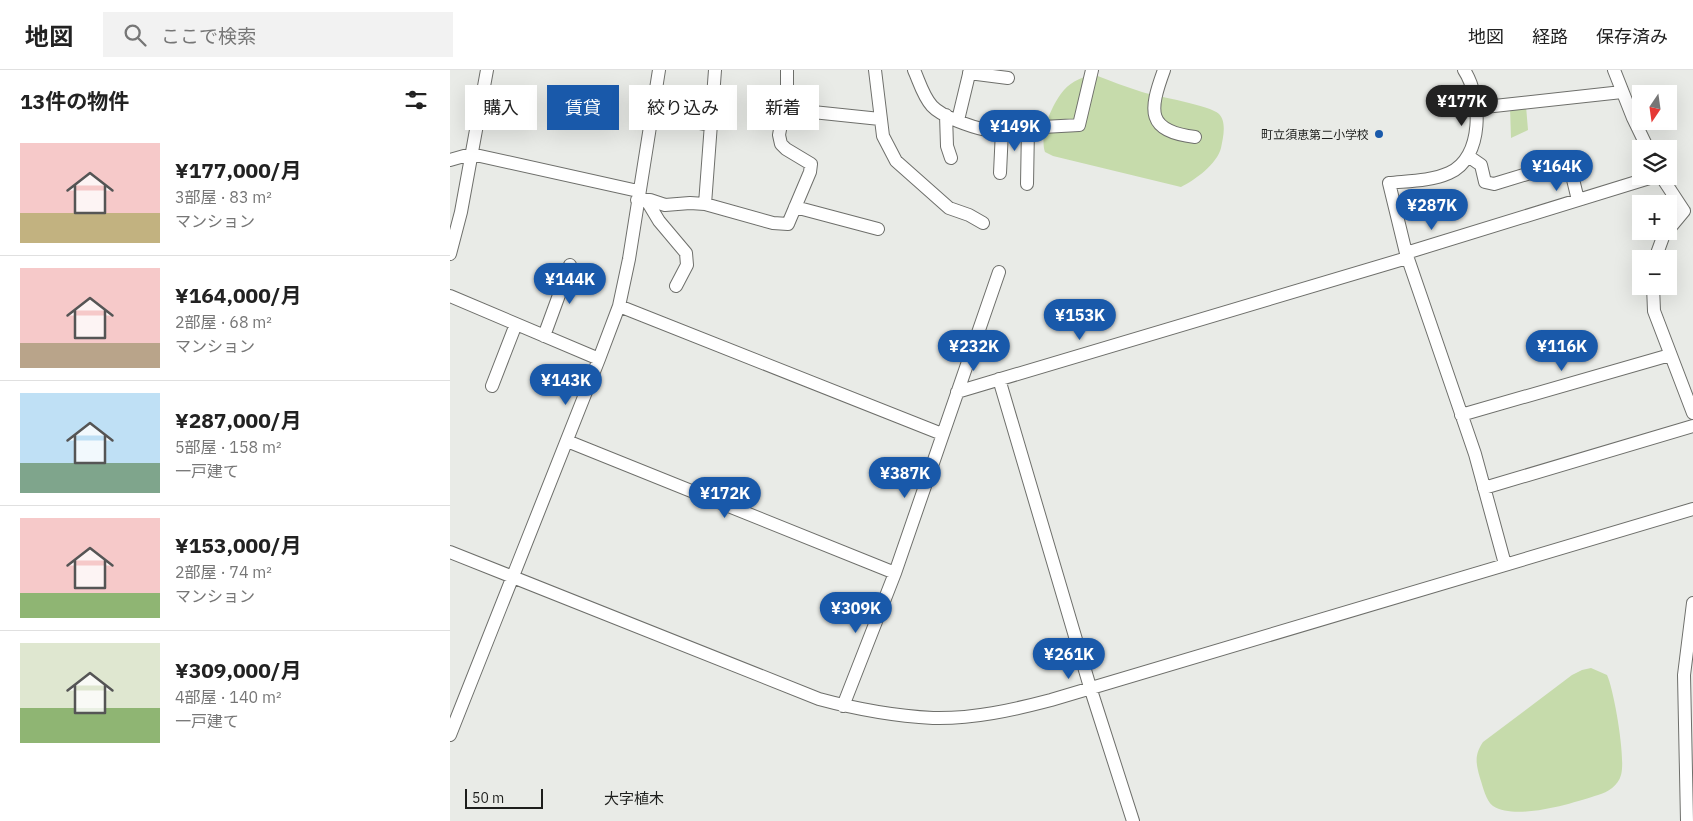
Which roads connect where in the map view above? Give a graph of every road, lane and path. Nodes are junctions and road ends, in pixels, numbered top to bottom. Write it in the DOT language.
graph roads {
  1 [pos="487,70"];
  2 [pos="659,70"];
  3 [pos="715,70"];
  4 [pos="787,70"];
  5 [pos="875,70"];
  6 [pos="914,70"];
  7 [pos="1092,70"];
  8 [pos="1164,70"];
  9 [pos="1465,70"];
  10 [pos="1614,70"];
  11 [pos="969,72"];
  12 [pos="1008,78"];
  13 [pos="656,85"];
  14 [pos="714,85"];
  15 [pos="787,85"];
  16 [pos="1622,92"];
  17 [pos="1476,108"];
  18 [pos="819,113"];
  19 [pos="952,118"];
  20 [pos="880,119"];
  21 [pos="1028,128"];
  22 [pos="649,130"];
  23 [pos="711,130"];
  24 [pos="779,130"];
  25 [pos="1002,130"];
  26 [pos="1196,137"];
  27 [pos="1644,140"];
  28 [pos="472,154"];
  29 [pos="1468,156"];
  30 [pos="951,158"];
  31 [pos="450,160"];
  32 [pos="1000,173"];
  33 [pos="1632,183"];
  34 [pos="1027,184"];
  35 [pos="1668,185"];
  36 [pos="641,197"];
  37 [pos="1578,200"];
  38 [pos="705,204"];
  39 [pos="795,207"];
  40 [pos="1688,212"];
  41 [pos="1677,222"];
  42 [pos="982,223"];
  43 [pos="878,229"];
  44 [pos="450,254"];
  45 [pos="1406,256"];
  46 [pos="570,264"];
  47 [pos="1000,272"];
  48 [pos="676,286"];
  49 [pos="1653,295"];
  50 [pos="450,296"];
  51 [pos="618,306"];
  52 [pos="516,324"];
  53 [pos="544,336"];
  54 [pos="1670,355"];
  55 [pos="599,359"];
  56 [pos="999,379"];
  57 [pos="492,386"];
  58 [pos="957,392"];
  59 [pos="1693,414"];
  60 [pos="1461,416"];
  61 [pos="1693,426"];
  62 [pos="942,434"];
  63 [pos="567,441"];
  64 [pos="1484,488"];
  65 [pos="1693,509"];
  66 [pos="450,552"];
  67 [pos="1505,564"];
  68 [pos="895,573"];
  69 [pos="512,577"];
  70 [pos="1693,603"];
  71 [pos="1688,673"];
  72 [pos="1090,687"];
  73 [pos="843,706"];
  74 [pos="450,735"];
  75 [pos="1133,821"];
  76 [pos="1687,821"];
  1 -- 28 [label="street"];
  2 -- 13 [label="street"];
  3 -- 14 [label="street"];
  4 -- 15 [label="street"];
  5 -- 20 [label="street"];
  6 -- 19 [label="street"];
  7 -- 21 [label="street"];
  8 -- 26 [label="street"];
  9 -- 17 [label="street"];
  10 -- 16 [label="street"];
  11 -- 12 [label="street"];
  11 -- 19 [label="street"];
  16 -- 17 [label="street"];
  16 -- 27 [label="street"];
  17 -- 29 [label="street"];
  18 -- 20 [label="street"];
  19 -- 25 [label="street"];
  19 -- 30 [label="street"];
  20 -- 42 [label="street"];
  21 -- 25 [label="street"];
  21 -- 34 [label="street"];
  22 -- 36 [label="street"];
  23 -- 38 [label="street"];
  24 -- 39 [label="street"];
  25 -- 32 [label="street"];
  28 -- 31 [label="street"];
  28 -- 36 [label="street"];
  28 -- 44 [label="street"];
  29 -- 37 [label="street"];
  29 -- 45 [label="street"];
  33 -- 37 [label="street"];
  35 -- 40 [label="street"];
  36 -- 38 [label="street"];
  36 -- 48 [label="street"];
  36 -- 51 [label="street"];
  37 -- 45 [label="street"];
  38 -- 39 [label="street"];
  39 -- 43 [label="street"];
  40 -- 41 [label="street"];
  45 -- 56 [label="street"];
  45 -- 60 [label="street"];
  46 -- 53 [label="street"];
  47 -- 58 [label="street"];
  49 -- 54 [label="street"];
  50 -- 52 [label="street"];
  51 -- 55 [label="street"];
  51 -- 62 [label="street"];
  52 -- 53 [label="street"];
  52 -- 57 [label="street"];
  53 -- 55 [label="street"];
  54 -- 59 [label="street"];
  54 -- 60 [label="street"];
  55 -- 63 [label="street"];
  56 -- 58 [label="street"];
  56 -- 72 [label="street"];
  58 -- 62 [label="street"];
  60 -- 64 [label="street"];
  61 -- 64 [label="street"];
  62 -- 68 [label="street"];
  63 -- 68 [label="street"];
  63 -- 69 [label="street"];
  64 -- 67 [label="street"];
  65 -- 67 [label="street"];
  66 -- 69 [label="street"];
  67 -- 72 [label="street"];
  68 -- 73 [label="street"];
  69 -- 73 [label="street"];
  69 -- 74 [label="street"];
  70 -- 71 [label="street"];
  71 -- 76 [label="street"];
  72 -- 73 [label="street"];
  72 -- 75 [label="street"];
}
